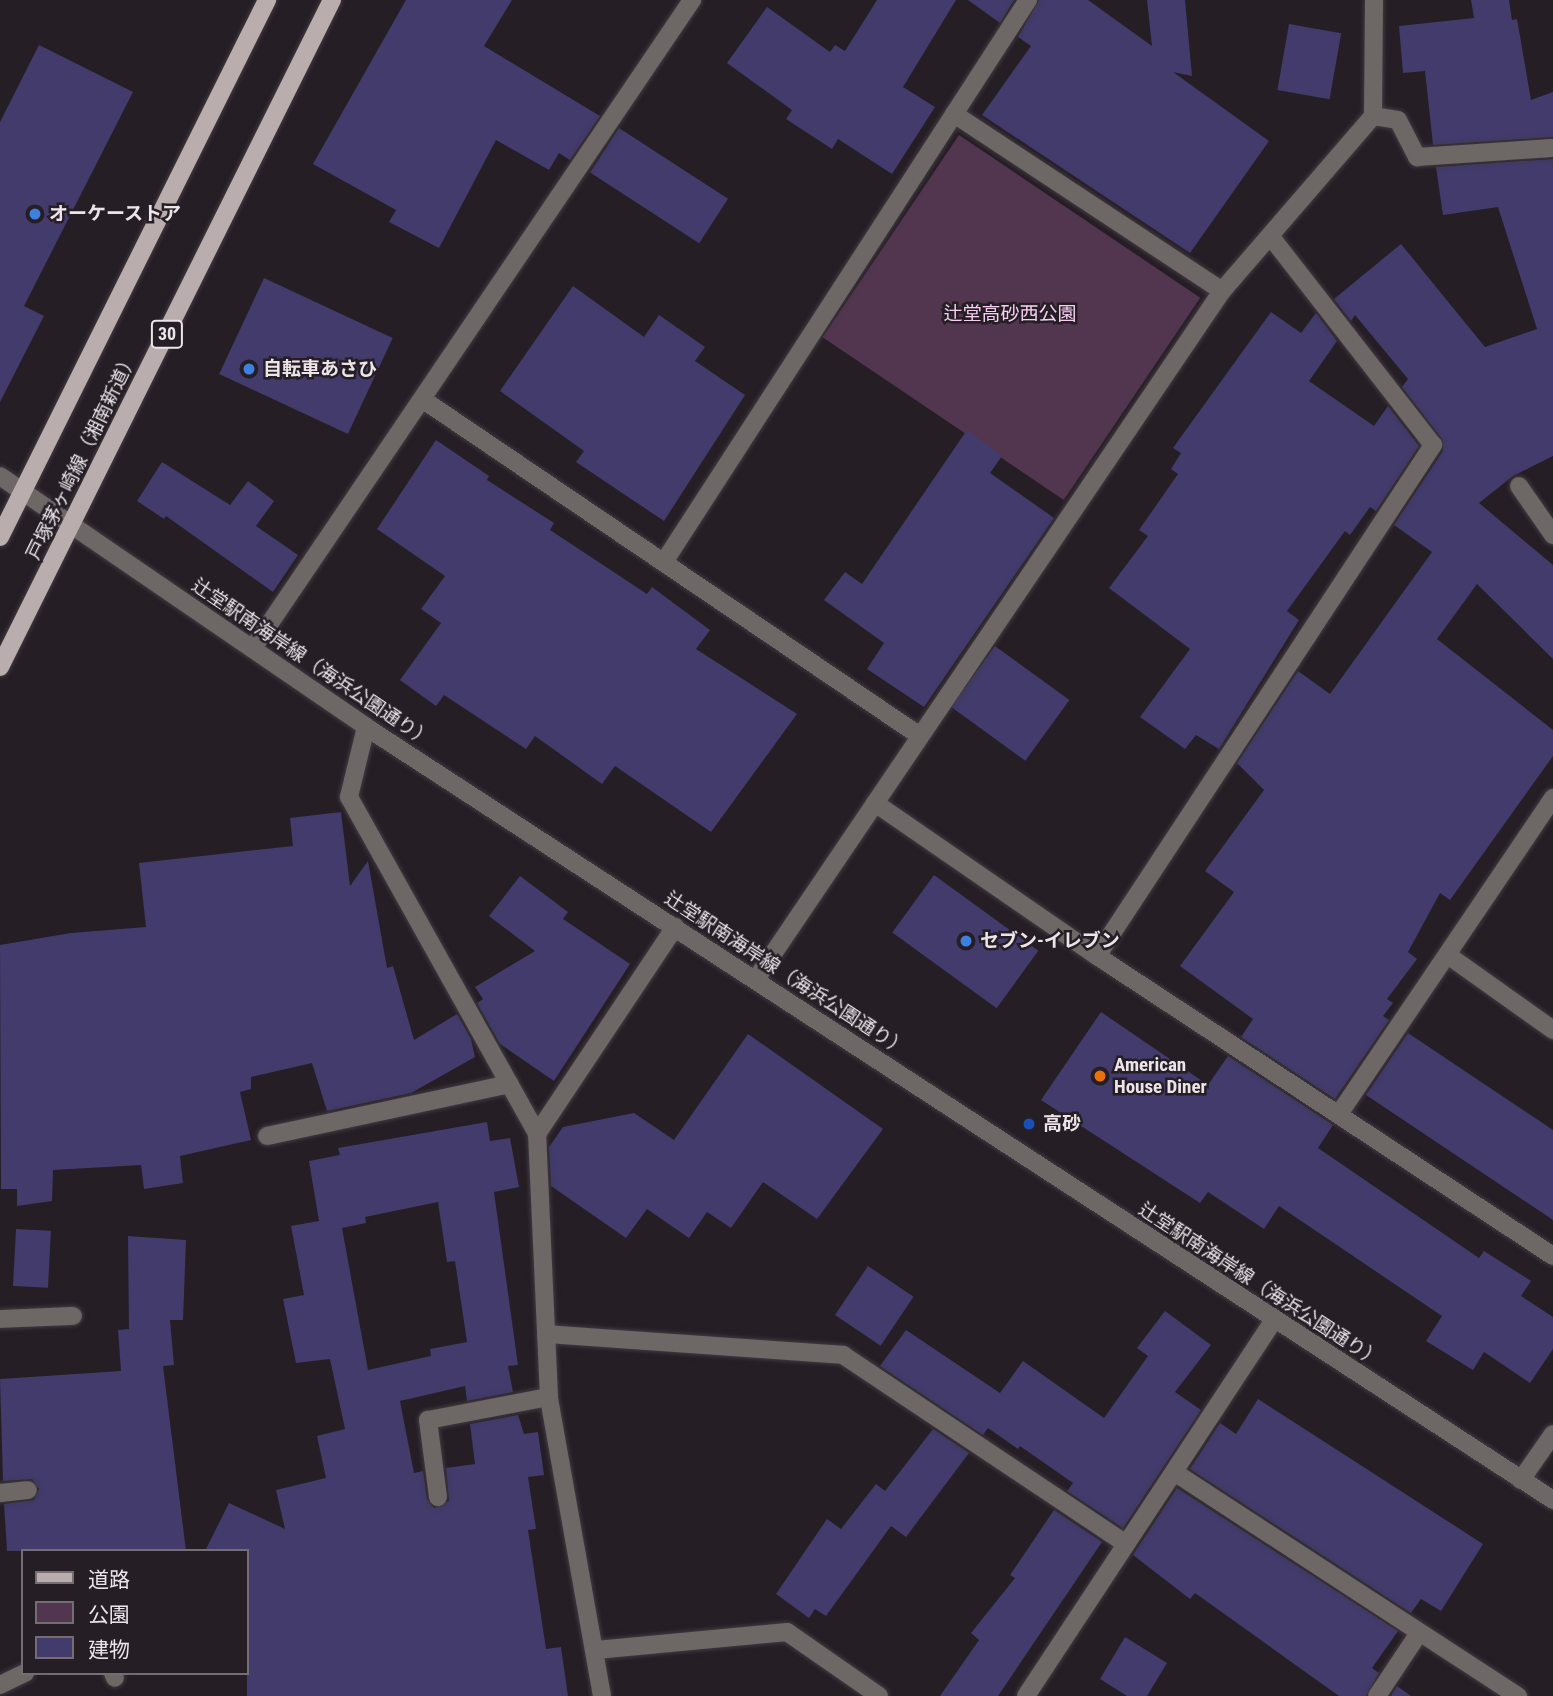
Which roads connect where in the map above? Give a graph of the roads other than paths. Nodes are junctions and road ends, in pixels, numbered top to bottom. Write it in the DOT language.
graph roads {
  1 [pos="267,0"];
  2 [pos="332,0"];
  3 [pos="692,0"];
  4 [pos="1028,0"];
  5 [pos="1374,0"];
  6 [pos="954,114"];
  7 [pos="1373,116"];
  8 [pos="1552,148"];
  9 [pos="1271,237"];
  10 [pos="1222,291"];
  11 [pos="422,399"];
  12 [pos="0,476"];
  13 [pos="1519,486"];
  14 [pos="24,491"];
  15 [pos="71,527"];
  16 [pos="1553,534"];
  17 [pos="0,537"];
  18 [pos="664,562"];
  19 [pos="253,648"];
  20 [pos="0,667"];
  21 [pos="366,727"];
  22 [pos="920,736"];
  23 [pos="1553,798"];
  24 [pos="875,803"];
  25 [pos="675,927"];
  26 [pos="1097,956"];
  27 [pos="1449,956"];
  28 [pos="756,979"];
  29 [pos="1553,1030"];
  30 [pos="509,1084"];
  31 [pos="1339,1114"];
  32 [pos="537,1134"];
  33 [pos="267,1136"];
  34 [pos="1553,1256"];
  35 [pos="73,1316"];
  36 [pos="0,1319"];
  37 [pos="1274,1320"];
  38 [pos="546,1334"];
  39 [pos="549,1398"];
  40 [pos="1553,1434"];
  41 [pos="1174,1472"];
  42 [pos="1521,1480"];
  43 [pos="28,1490"];
  44 [pos="0,1493"];
  45 [pos="438,1497"];
  46 [pos="1553,1500"];
  47 [pos="1126,1544"];
  48 [pos="1419,1633"];
  49 [pos="596,1650"];
  50 [pos="21,1675"];
  51 [pos="0,1685"];
  52 [pos="602,1696"];
  53 [pos="879,1696"];
  54 [pos="1026,1696"];
  55 [pos="1377,1696"];
  56 [pos="1518,1696"];
  1 -- 14 [label="main road, 戸塚茅ヶ崎線（湘南新道）"];
  2 -- 15 [label="main road, 戸塚茅ヶ崎線（湘南新道） / 30"];
  3 -- 11 [label="street"];
  4 -- 6 [label="street"];
  5 -- 7 [label="street"];
  6 -- 10 [label="street"];
  6 -- 18 [label="street"];
  7 -- 8 [label="street"];
  7 -- 9 [label="street"];
  9 -- 10 [label="street"];
  9 -- 26 [label="street"];
  10 -- 22 [label="street"];
  11 -- 18 [label="street"];
  11 -- 19 [label="street"];
  12 -- 14 [label="street, 辻堂駅南海岸線（海浜公園通り）"];
  13 -- 16 [label="street"];
  14 -- 15 [label="street, 辻堂駅南海岸線（海浜公園通り）"];
  14 -- 17 [label="main road, 戸塚茅ヶ崎線（湘南新道）"];
  15 -- 19 [label="street, 辻堂駅南海岸線（海浜公園通り）"];
  15 -- 20 [label="main road, 戸塚茅ヶ崎線（湘南新道） / 30"];
  18 -- 22 [label="street"];
  19 -- 21 [label="street, 辻堂駅南海岸線（海浜公園通り）"];
  21 -- 25 [label="street, 辻堂駅南海岸線（海浜公園通り）"];
  21 -- 30 [label="street"];
  22 -- 24 [label="street"];
  23 -- 27 [label="street"];
  24 -- 26 [label="street"];
  24 -- 28 [label="street"];
  25 -- 28 [label="street, 辻堂駅南海岸線（海浜公園通り）"];
  25 -- 32 [label="street"];
  26 -- 31 [label="street"];
  27 -- 29 [label="street"];
  27 -- 31 [label="street"];
  28 -- 37 [label="street, 辻堂駅南海岸線（海浜公園通り）"];
  30 -- 32 [label="street"];
  30 -- 33 [label="street"];
  31 -- 34 [label="street"];
  32 -- 38 [label="street"];
  35 -- 36 [label="street"];
  37 -- 41 [label="street"];
  37 -- 42 [label="street, 辻堂駅南海岸線（海浜公園通り）"];
  38 -- 39 [label="street"];
  38 -- 47 [label="street"];
  39 -- 45 [label="street"];
  39 -- 49 [label="street"];
  40 -- 42 [label="street"];
  41 -- 47 [label="street"];
  41 -- 48 [label="street"];
  42 -- 46 [label="street, 辻堂駅南海岸線（海浜公園通り）"];
  43 -- 44 [label="street"];
  47 -- 54 [label="street"];
  48 -- 55 [label="street"];
  48 -- 56 [label="street"];
  49 -- 52 [label="street"];
  49 -- 53 [label="street"];
  50 -- 51 [label="street"];
}
